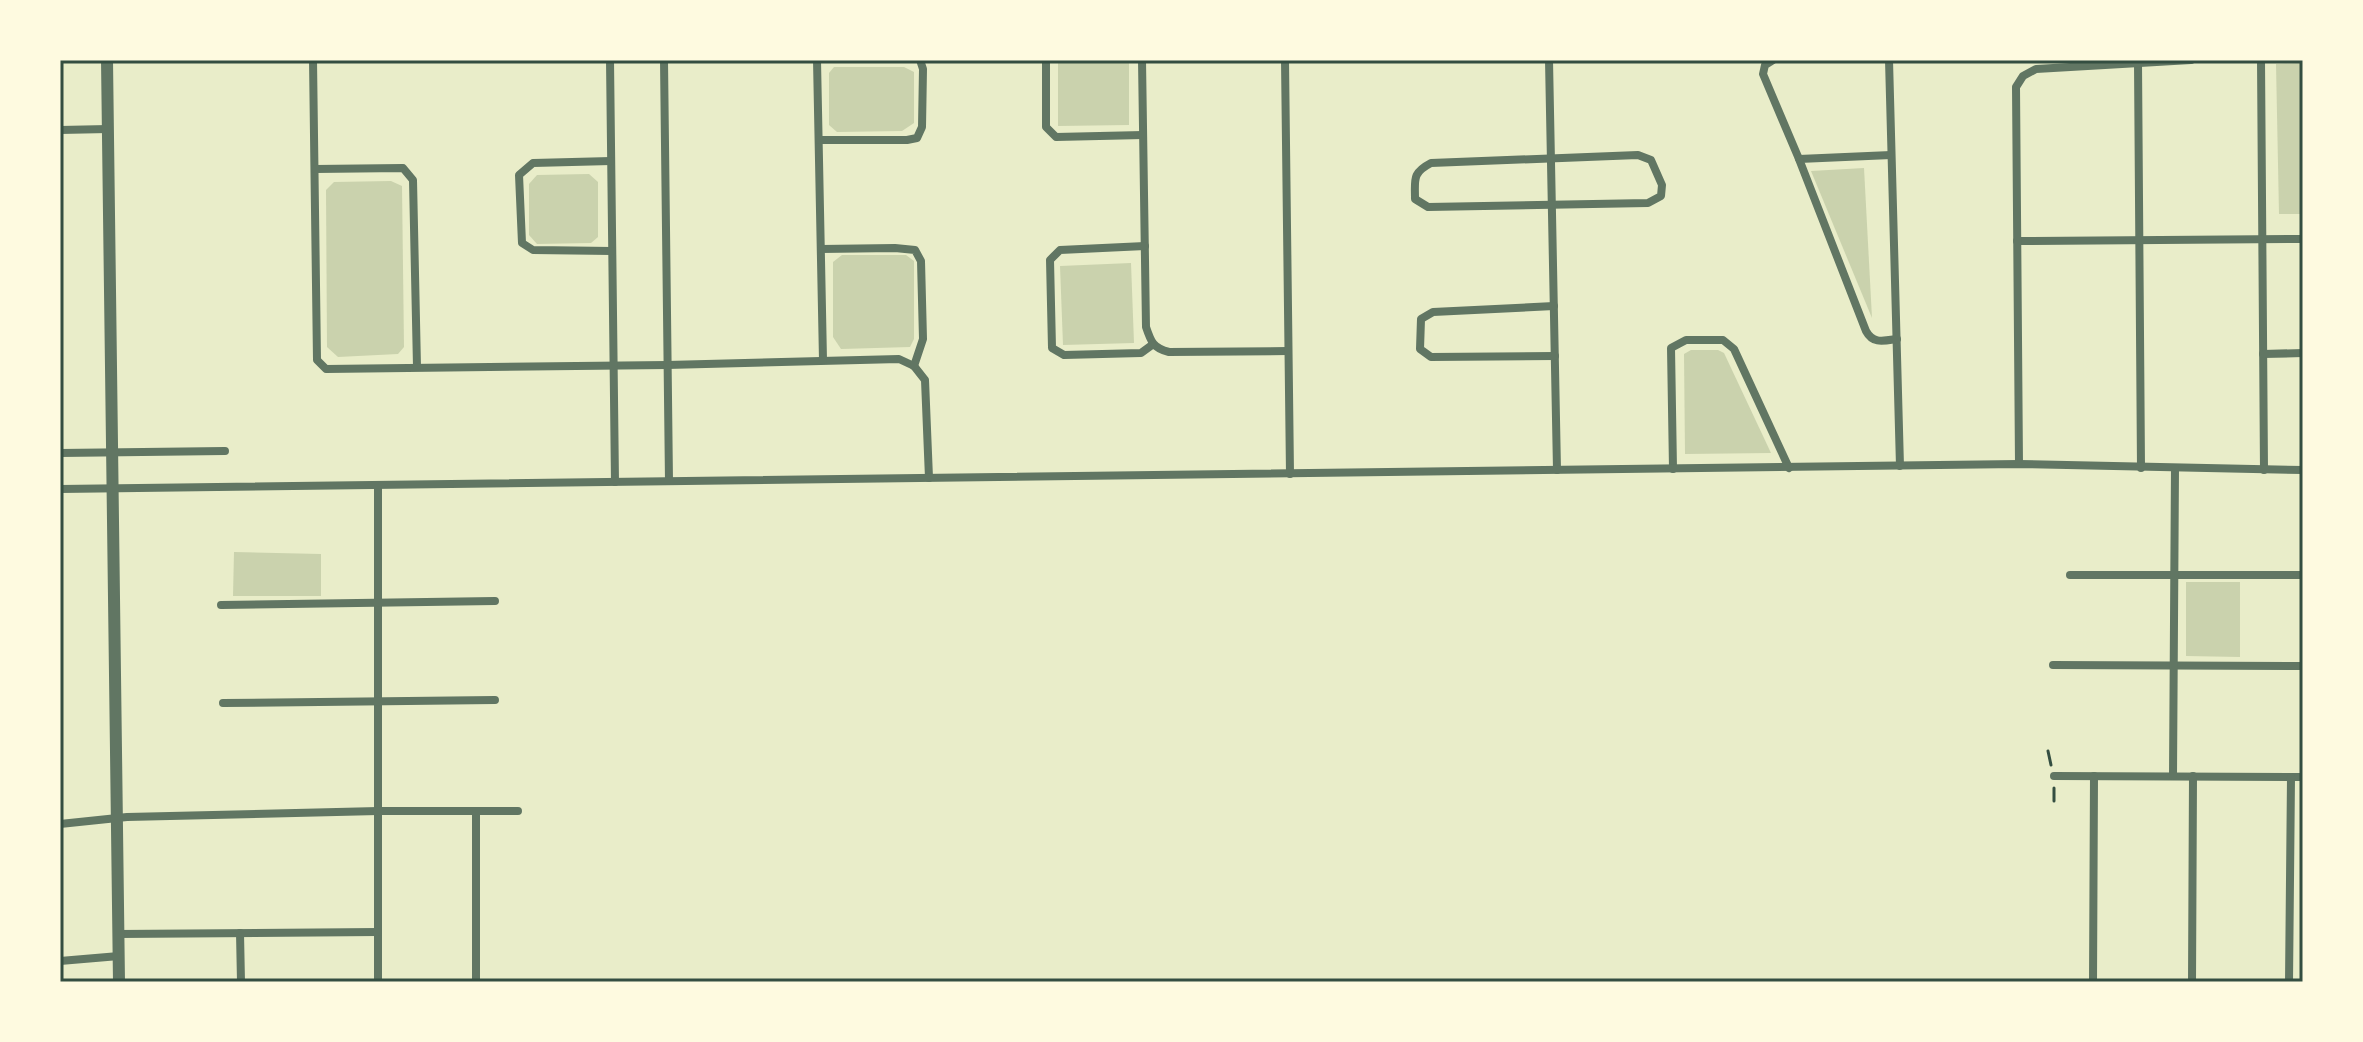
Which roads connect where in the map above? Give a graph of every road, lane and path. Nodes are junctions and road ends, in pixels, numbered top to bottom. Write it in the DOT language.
graph roads {
  1 [pos="107,60"];
  2 [pos="313,60"];
  3 [pos="610,60"];
  4 [pos="664,60"];
  5 [pos="817,60"];
  6 [pos="920,60"];
  7 [pos="1046,60"];
  8 [pos="1142,60"];
  9 [pos="1285,60"];
  10 [pos="1549,60"];
  11 [pos="1773,60"];
  12 [pos="1889,60"];
  13 [pos="2191,60"];
  14 [pos="2261,60"];
  15 [pos="2138,63"];
  16 [pos="108,129"];
  17 [pos="60,130"];
  18 [pos="1143,135"];
  19 [pos="819,140"];
  20 [pos="1891,155"];
  21 [pos="1551,158"];
  22 [pos="1799,159"];
  23 [pos="611,161"];
  24 [pos="315,169"];
  25 [pos="1552,204"];
  26 [pos="2263,239"];
  27 [pos="2303,239"];
  28 [pos="2139,240"];
  29 [pos="2017,241"];
  30 [pos="1145,246"];
  31 [pos="821,249"];
  32 [pos="612,251"];
  33 [pos="1554,306"];
  34 [pos="1897,339"];
  35 [pos="1152,345"];
  36 [pos="1288,351"];
  37 [pos="2303,353"];
  38 [pos="2263,354"];
  39 [pos="1555,356"];
  40 [pos="823,360"];
  41 [pos="667,365"];
  42 [pos="614,366"];
  43 [pos="914,366"];
  44 [pos="417,367"];
  45 [pos="225,451"];
  46 [pos="60,453"];
  47 [pos="111,453"];
  48 [pos="2019,464"];
  49 [pos="1900,466"];
  50 [pos="1789,468"];
  51 [pos="2141,468"];
  52 [pos="2175,468"];
  53 [pos="1673,469"];
  54 [pos="1557,470"];
  55 [pos="2264,470"];
  56 [pos="2303,470"];
  57 [pos="1290,474"];
  58 [pos="929,478"];
  59 [pos="669,481"];
  60 [pos="615,482"];
  61 [pos="378,485"];
  62 [pos="60,489"];
  63 [pos="112,489"];
  64 [pos="2174,574"];
  65 [pos="2070,575"];
  66 [pos="2303,575"];
  67 [pos="495,601"];
  68 [pos="378,603"];
  69 [pos="221,605"];
  70 [pos="2053,665"];
  71 [pos="2174,666"];
  72 [pos="2303,666"];
  73 [pos="495,700"];
  74 [pos="378,701"];
  75 [pos="223,703"];
  76 [pos="2054,776"];
  77 [pos="2094,776"];
  78 [pos="2173,776"];
  79 [pos="2193,776"];
  80 [pos="2291,777"];
  81 [pos="2303,777"];
  82 [pos="378,811"];
  83 [pos="476,811"];
  84 [pos="518,811"];
  85 [pos="115,818"];
  86 [pos="60,824"];
  87 [pos="378,932"];
  88 [pos="240,933"];
  89 [pos="118,934"];
  90 [pos="119,956"];
  91 [pos="60,961"];
  92 [pos="119,982"];
  93 [pos="241,982"];
  94 [pos="378,982"];
  95 [pos="476,982"];
  96 [pos="2093,982"];
  97 [pos="2192,982"];
  98 [pos="2289,982"];
  1 -- 16 [label="street"];
  2 -- 24 [label="street"];
  3 -- 23 [label="street"];
  4 -- 41 [label="street"];
  5 -- 19 [label="street"];
  6 -- 19 [label="street"];
  7 -- 18 [label="street"];
  8 -- 18 [label="street"];
  9 -- 36 [label="street"];
  10 -- 21 [label="street"];
  11 -- 22 [label="street"];
  12 -- 20 [label="street"];
  13 -- 15 [label="street"];
  14 -- 26 [label="street"];
  15 -- 28 [label="street"];
  15 -- 29 [label="street"];
  16 -- 17 [label="street"];
  16 -- 47 [label="street"];
  18 -- 30 [label="street"];
  19 -- 31 [label="street"];
  20 -- 22 [label="street"];
  20 -- 34 [label="street"];
  21 -- 25 [label="street"];
  21 -- 25 [label="street"];
  21 -- 25 [label="street"];
  22 -- 34 [label="street"];
  23 -- 32 [label="street"];
  23 -- 32 [label="street"];
  24 -- 44 [label="street"];
  24 -- 44 [label="street"];
  25 -- 33 [label="street"];
  26 -- 27 [label="street"];
  26 -- 28 [label="street"];
  26 -- 38 [label="street"];
  28 -- 29 [label="street"];
  28 -- 51 [label="street"];
  29 -- 48 [label="street"];
  30 -- 35 [label="street"];
  30 -- 35 [label="street"];
  31 -- 40 [label="street"];
  31 -- 43 [label="street"];
  32 -- 42 [label="street"];
  33 -- 39 [label="street"];
  33 -- 39 [label="street"];
  34 -- 49 [label="street"];
  35 -- 36 [label="street"];
  36 -- 57 [label="street"];
  37 -- 38 [label="street"];
  38 -- 55 [label="street"];
  39 -- 54 [label="street"];
  40 -- 41 [label="street"];
  40 -- 43 [label="street"];
  41 -- 42 [label="street"];
  41 -- 59 [label="street"];
  42 -- 44 [label="street"];
  42 -- 60 [label="street"];
  43 -- 58 [label="street"];
  45 -- 47 [label="street"];
  46 -- 47 [label="street"];
  47 -- 63 [label="street"];
  48 -- 49 [label="street"];
  48 -- 51 [label="street"];
  49 -- 50 [label="street"];
  50 -- 53 [label="street"];
  50 -- 53 [label="street"];
  51 -- 52 [label="street"];
  52 -- 55 [label="street"];
  52 -- 64 [label="street"];
  53 -- 54 [label="street"];
  54 -- 57 [label="street"];
  55 -- 56 [label="street"];
  57 -- 58 [label="street"];
  58 -- 59 [label="street"];
  59 -- 60 [label="street"];
  60 -- 61 [label="street"];
  61 -- 63 [label="street"];
  61 -- 68 [label="street"];
  62 -- 63 [label="street"];
  63 -- 85 [label="street"];
  64 -- 65 [label="street"];
  64 -- 66 [label="street"];
  64 -- 71 [label="street"];
  67 -- 68 [label="street"];
  68 -- 69 [label="street"];
  68 -- 74 [label="street"];
  70 -- 71 [label="street"];
  71 -- 72 [label="street"];
  71 -- 78 [label="street"];
  73 -- 74 [label="street"];
  74 -- 75 [label="street"];
  74 -- 82 [label="street"];
  76 -- 77 [label="street"];
  77 -- 78 [label="street"];
  77 -- 96 [label="street"];
  78 -- 79 [label="street"];
  79 -- 80 [label="street"];
  79 -- 97 [label="street"];
  80 -- 81 [label="street"];
  80 -- 98 [label="street"];
  82 -- 83 [label="street"];
  82 -- 85 [label="street"];
  82 -- 87 [label="street"];
  83 -- 84 [label="street"];
  83 -- 95 [label="street"];
  85 -- 86 [label="street"];
  85 -- 89 [label="street"];
  87 -- 88 [label="street"];
  87 -- 94 [label="street"];
  88 -- 89 [label="street"];
  88 -- 93 [label="street"];
  89 -- 90 [label="street"];
  90 -- 91 [label="street"];
  90 -- 92 [label="street"];
}
